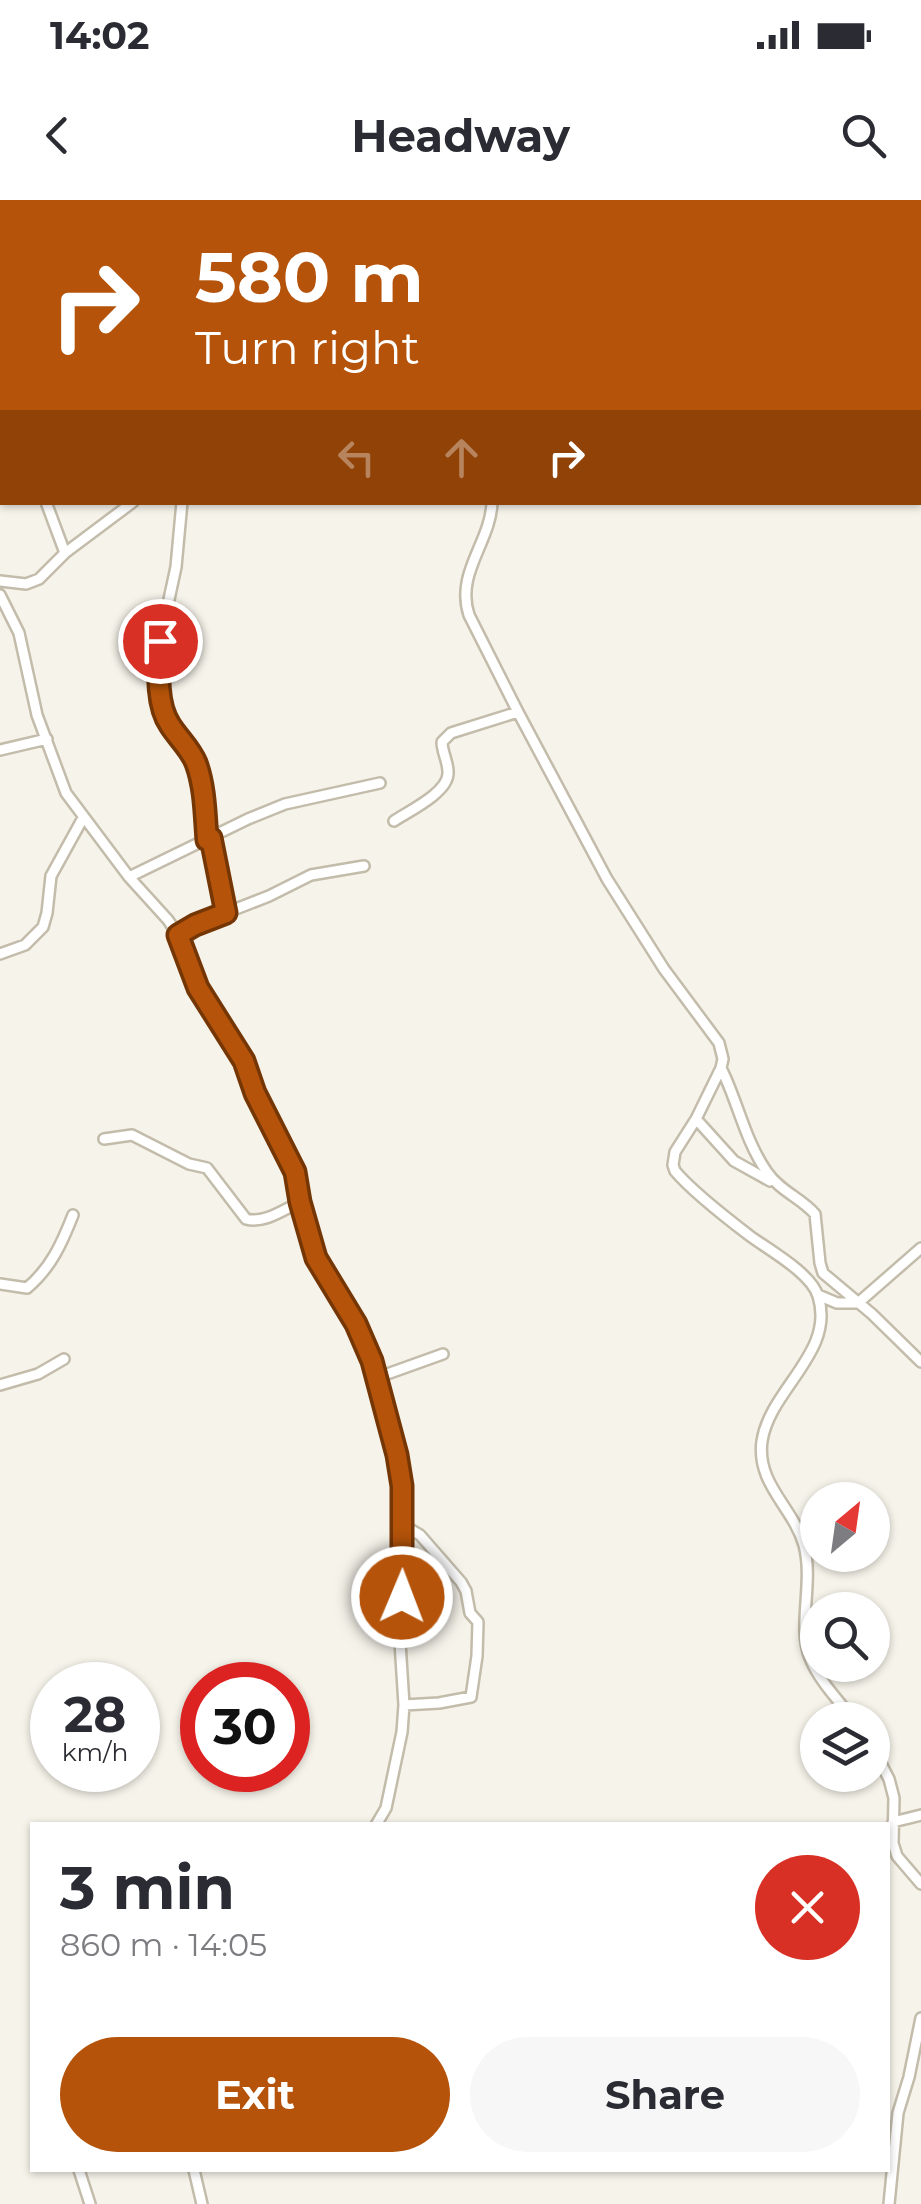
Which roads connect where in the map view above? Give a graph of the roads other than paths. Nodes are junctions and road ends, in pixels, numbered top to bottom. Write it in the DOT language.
graph roads {
  1 [pos="47,505"];
  2 [pos="129,505"];
  3 [pos="182,505"];
  4 [pos="492,505"];
  5 [pos="65,553"];
  6 [pos="0,581"];
  7 [pos="0,595"];
  8 [pos="518,712"];
  9 [pos="46,739"];
  10 [pos="0,750"];
  11 [pos="380,783"];
  12 [pos="82,818"];
  13 [pos="394,820"];
  14 [pos="209,839"];
  15 [pos="364,866"];
  16 [pos="128,877"];
  17 [pos="226,913"];
  18 [pos="178,935"];
  19 [pos="0,954"];
  20 [pos="720,1068"];
  21 [pos="696,1120"];
  22 [pos="104,1139"];
  23 [pos="776,1184"];
  24 [pos="300,1202"];
  25 [pos="73,1215"];
  26 [pos="921,1248"];
  27 [pos="0,1284"];
  28 [pos="818,1295"];
  29 [pos="858,1303"];
  30 [pos="443,1354"];
  31 [pos="64,1359"];
  32 [pos="921,1362"];
  33 [pos="376,1378"];
  34 [pos="0,1385"];
  35 [pos="403,1525"];
  36 [pos="840,1702"];
  37 [pos="404,1705"];
  38 [pos="890,1783"];
  39 [pos="921,1815"];
  40 [pos="378,1822"];
  41 [pos="893,1822"];
  42 [pos="921,1884"];
  43 [pos="921,2018"];
  44 [pos="81,2172"];
  45 [pos="194,2172"];
  46 [pos="90,2204"];
  47 [pos="202,2204"];
  48 [pos="890,2204"];
  1 -- 5 [label="street"];
  2 -- 5 [label="street"];
  3 -- 14 [label="street"];
  4 -- 8 [label="street"];
  5 -- 6 [label="street"];
  7 -- 9 [label="street"];
  8 -- 13 [label="street"];
  8 -- 20 [label="street"];
  9 -- 10 [label="street"];
  9 -- 12 [label="street"];
  11 -- 14 [label="street"];
  12 -- 16 [label="street"];
  12 -- 19 [label="street"];
  14 -- 16 [label="street"];
  14 -- 17 [label="street"];
  15 -- 17 [label="street"];
  16 -- 18 [label="street"];
  17 -- 18 [label="street"];
  18 -- 24 [label="street"];
  20 -- 21 [label="street"];
  20 -- 23 [label="street"];
  21 -- 23 [label="street"];
  21 -- 28 [label="street"];
  22 -- 24 [label="street"];
  23 -- 29 [label="street"];
  24 -- 33 [label="street"];
  25 -- 27 [label="street"];
  26 -- 29 [label="street"];
  28 -- 29 [label="street"];
  28 -- 36 [label="street"];
  29 -- 32 [label="street"];
  30 -- 33 [label="street"];
  31 -- 34 [label="street"];
  33 -- 35 [label="street"];
  35 -- 37 [label="street"];
  35 -- 37 [label="street"];
  37 -- 40 [label="street"];
  38 -- 41 [label="street"];
  39 -- 41 [label="street"];
  41 -- 42 [label="street"];
  43 -- 48 [label="street"];
  44 -- 46 [label="street"];
  45 -- 47 [label="street"];
}
